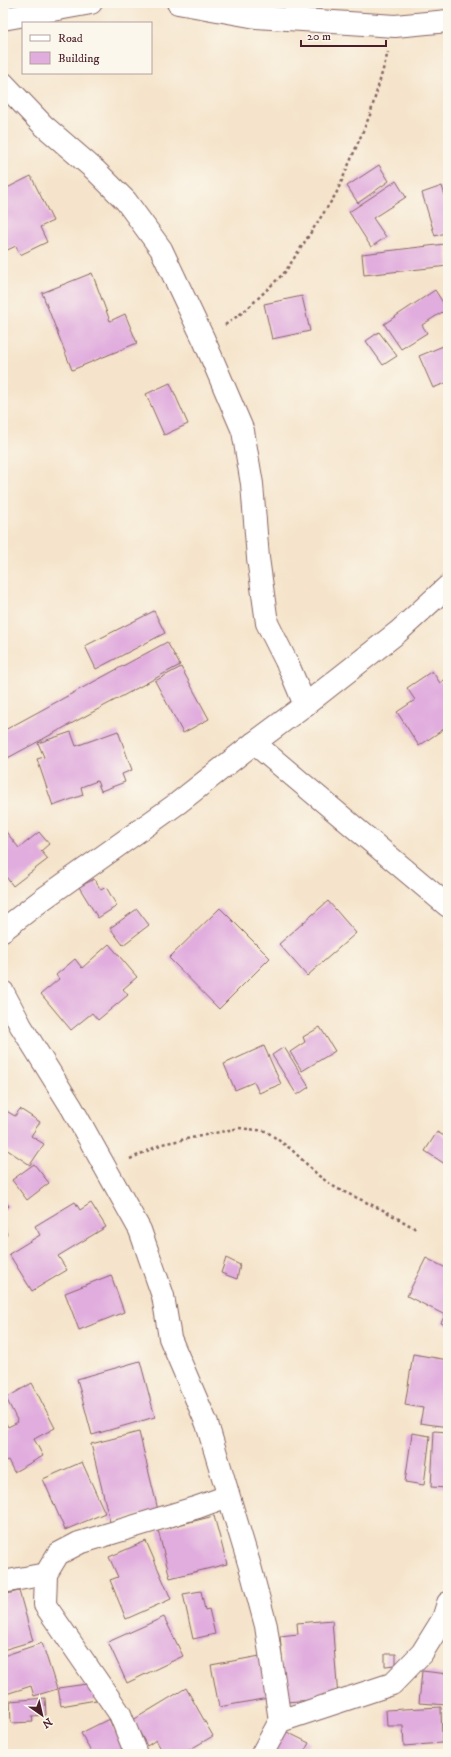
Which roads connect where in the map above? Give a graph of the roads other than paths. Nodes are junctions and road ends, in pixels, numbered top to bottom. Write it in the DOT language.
graph roads {
  1 [pos="91,3"];
  2 [pos="178,3"];
  3 [pos="3,19"];
  4 [pos="448,21"];
  5 [pos="3,84"];
  6 [pos="448,586"];
  7 [pos="306,705"];
  8 [pos="254,743"];
  9 [pos="448,906"];
  10 [pos="4,925"];
  11 [pos="3,992"];
  12 [pos="228,1496"];
  13 [pos="46,1574"];
  14 [pos="3,1582"];
  15 [pos="448,1603"];
  16 [pos="280,1721"];
  17 [pos="136,1754"];
  18 [pos="262,1754"];
  1 -- 3 [label="street"];
  2 -- 4 [label="street"];
  5 -- 7 [label="street"];
  6 -- 7 [label="street"];
  7 -- 8 [label="street"];
  8 -- 9 [label="street"];
  8 -- 10 [label="street"];
  11 -- 12 [label="street"];
  12 -- 13 [label="street"];
  12 -- 16 [label="street"];
  13 -- 14 [label="street"];
  13 -- 17 [label="street"];
  15 -- 16 [label="street"];
  16 -- 18 [label="street"];
}
